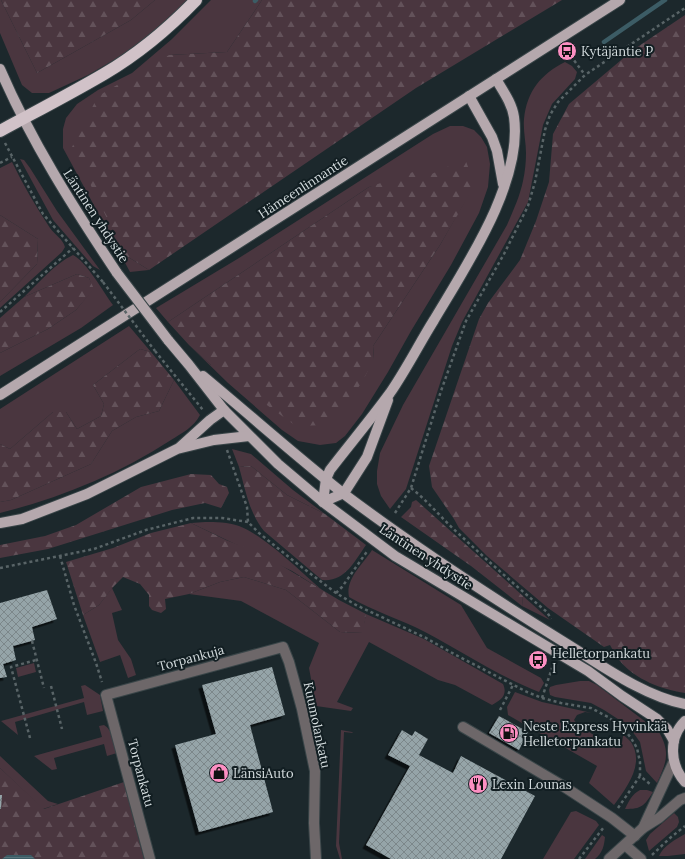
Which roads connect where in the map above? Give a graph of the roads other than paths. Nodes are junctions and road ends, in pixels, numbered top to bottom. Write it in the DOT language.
graph roads {
  1 [pos="196,0"];
  2 [pos="620,0"];
  3 [pos="0,69"];
  4 [pos="496,79"];
  5 [pos="469,96"];
  6 [pos="23,118"];
  7 [pos="2,135"];
  8 [pos="504,188"];
  9 [pos="189,365"];
  10 [pos="390,392"];
  11 [pos="0,395"];
  12 [pos="224,410"];
  13 [pos="249,436"];
  14 [pos="177,449"];
  15 [pos="326,479"];
  16 [pos="344,493"];
  17 [pos="323,502"];
  18 [pos="0,523"];
  19 [pos="283,647"];
  20 [pos="106,695"];
  21 [pos="685,704"];
  22 [pos="685,721"];
  23 [pos="462,727"];
  24 [pos="674,741"];
  25 [pos="674,761"];
  26 [pos="685,782"];
  27 [pos="685,798"];
  28 [pos="643,828"];
  29 [pos="635,836"];
  30 [pos="625,845"];
  31 [pos="150,859"];
  32 [pos="316,859"];
  33 [pos="609,859"];
  34 [pos="641,859"];
  1 -- 6 [label="highway"];
  2 -- 4 [label="main road, Hämeenlinnantie"];
  3 -- 6 [label="main road, Läntinen yhdystie"];
  4 -- 5 [label="main road, Hämeenlinnantie"];
  4 -- 8 [label="main road"];
  5 -- 8 [label="main road"];
  5 -- 11 [label="main road, Hämeenlinnantie"];
  6 -- 7 [label="highway"];
  6 -- 9 [label="main road, Läntinen yhdystie, bridge"];
  8 -- 10 [label="main road"];
  9 -- 12 [label="main road, Läntinen yhdystie"];
  9 -- 15 [label="main road, Läntinen yhdystie"];
  10 -- 15 [label="main road"];
  10 -- 16 [label="main road"];
  12 -- 13 [label="main road, Läntinen yhdystie"];
  12 -- 14 [label="main road"];
  13 -- 14 [label="main road"];
  13 -- 17 [label="main road, Läntinen yhdystie"];
  14 -- 18 [label="main road"];
  15 -- 16 [label="main road, Läntinen yhdystie"];
  15 -- 17 [label="main road"];
  16 -- 17 [label="main road"];
  16 -- 21 [label="main road, Läntinen yhdystie"];
  17 -- 24 [label="main road, Läntinen yhdystie"];
  19 -- 20 [label="street, Torpankuja"];
  19 -- 32 [label="street, Kuumolankatu"];
  20 -- 31 [label="street, Torpankatu"];
  22 -- 24 [label="main road"];
  23 -- 29 [label="street"];
  24 -- 25 [label="main road"];
  25 -- 26 [label="main road"];
  25 -- 28 [label="street"];
  27 -- 28 [label="street"];
  28 -- 29 [label="street"];
  29 -- 30 [label="street"];
  30 -- 33 [label="street"];
  30 -- 34 [label="street"];
}
